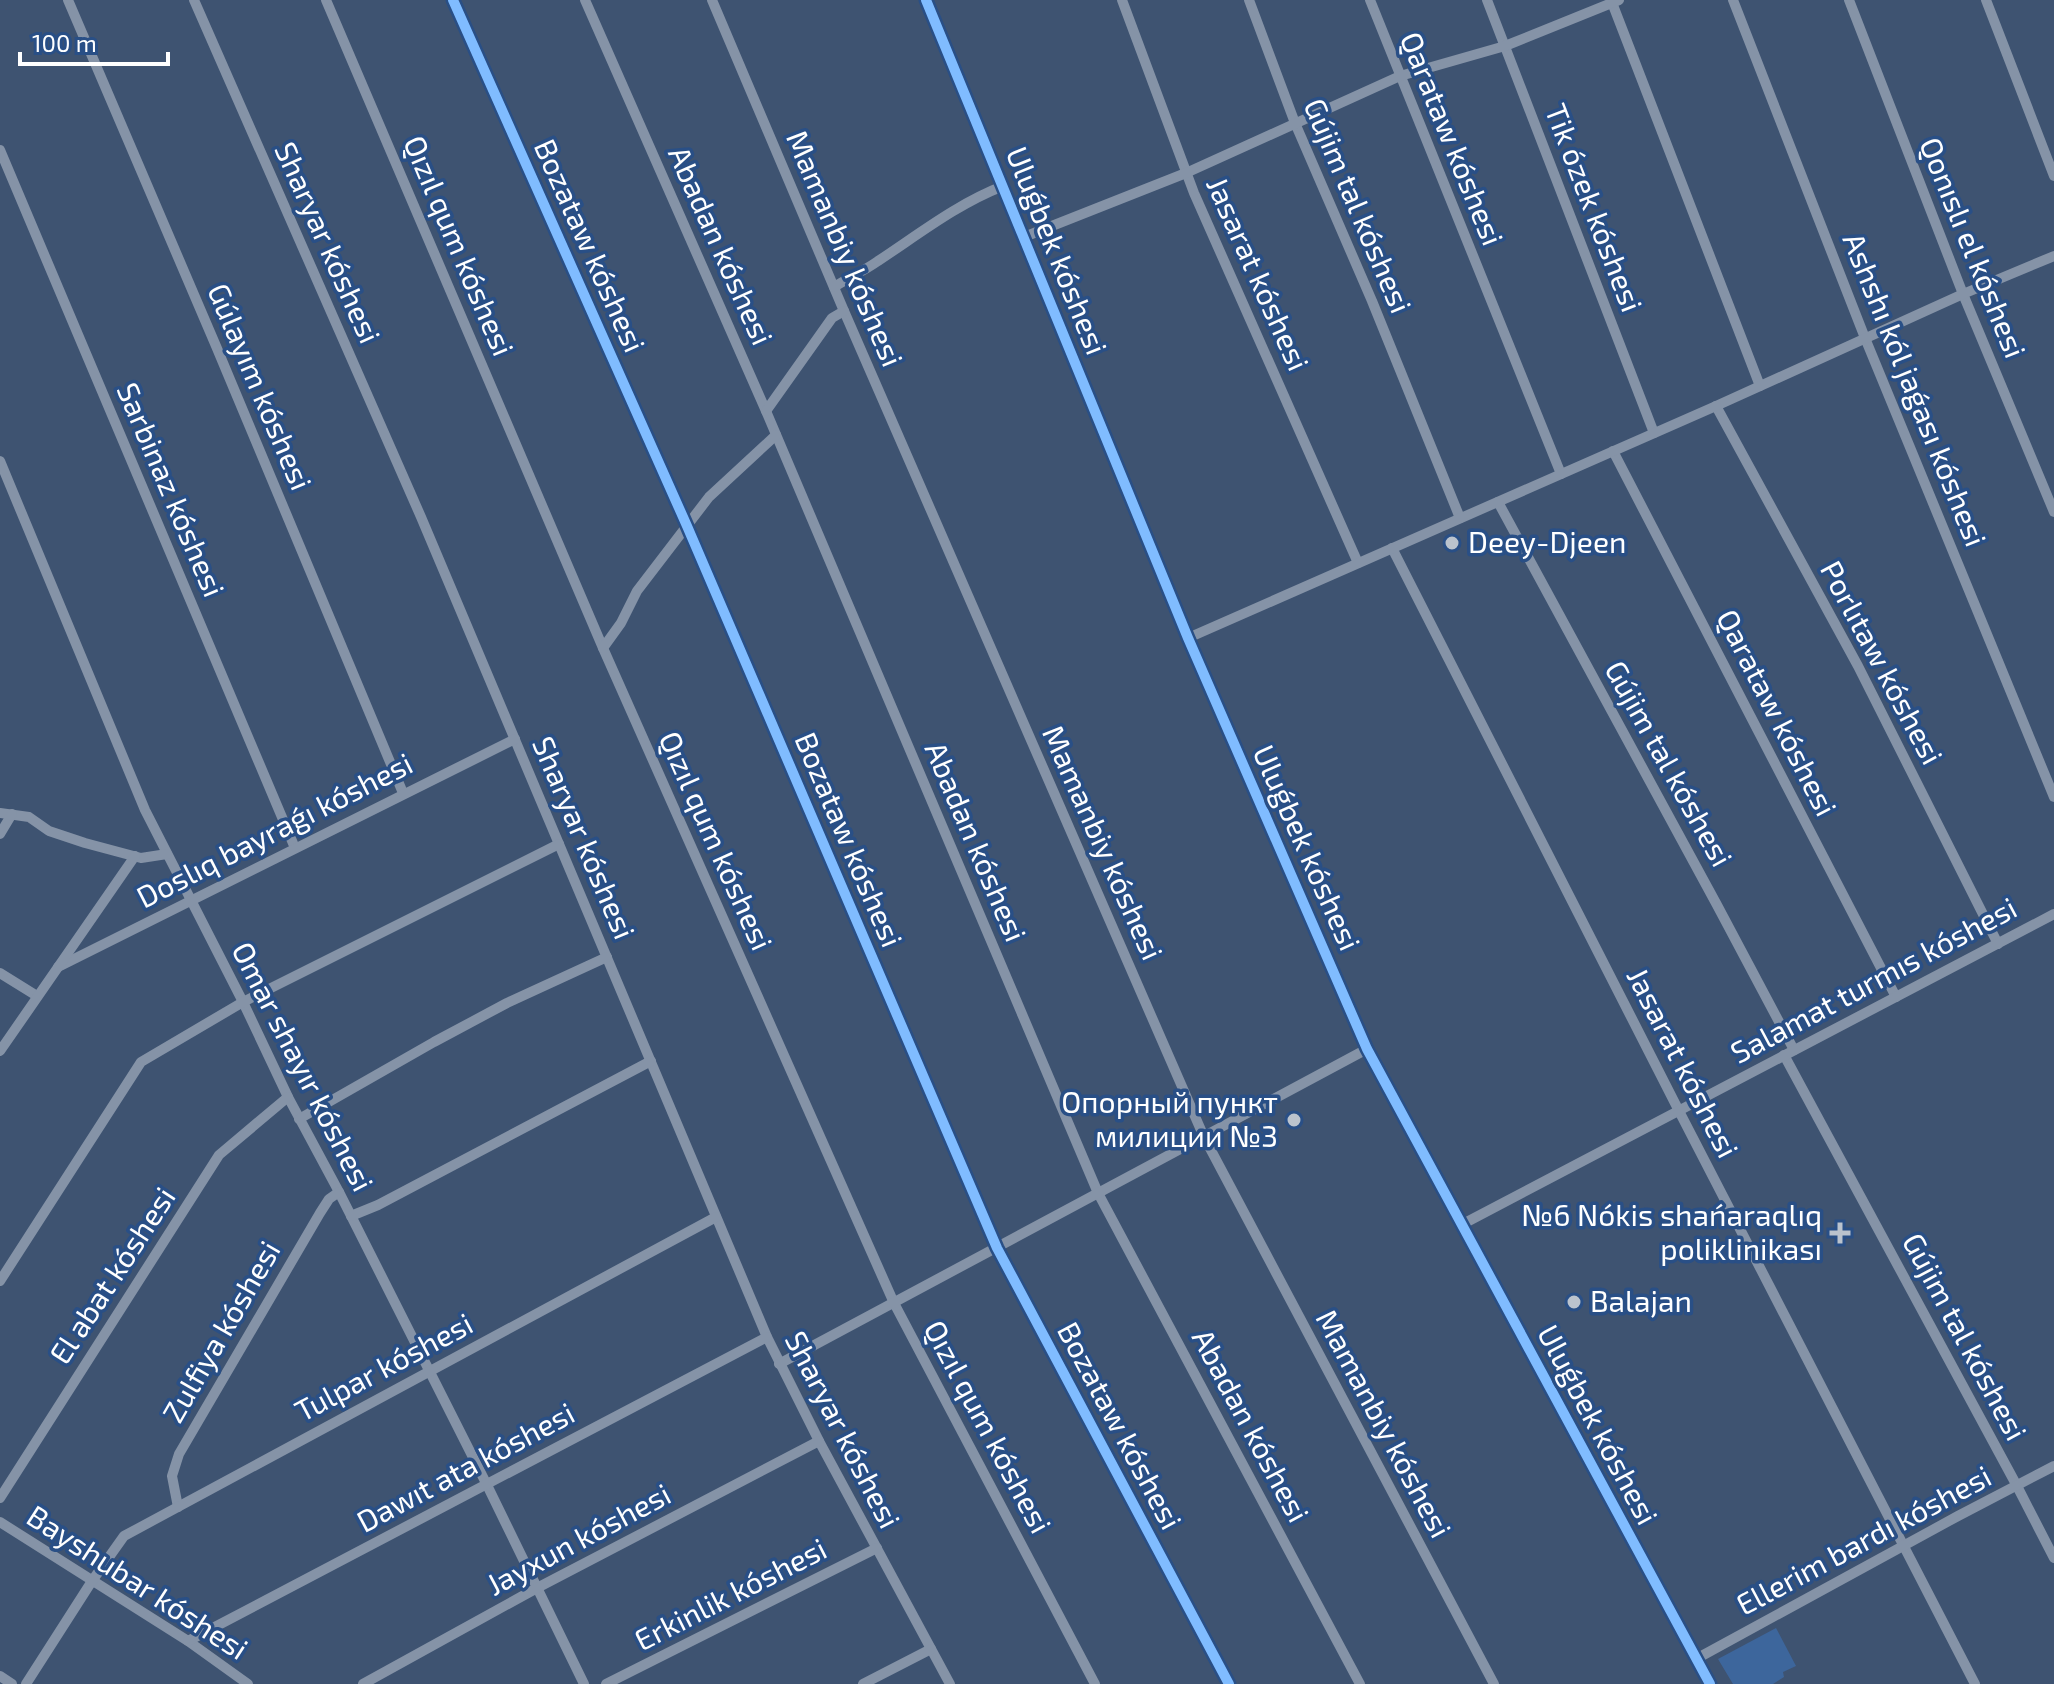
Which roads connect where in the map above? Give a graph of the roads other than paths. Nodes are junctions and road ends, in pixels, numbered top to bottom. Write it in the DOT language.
graph roads {
  1 [pos="68,0"];
  2 [pos="194,0"];
  3 [pos="326,0"];
  4 [pos="453,0"];
  5 [pos="585,0"];
  6 [pos="712,0"];
  7 [pos="926,0"];
  8 [pos="1122,0"];
  9 [pos="1249,0"];
  10 [pos="1370,0"];
  11 [pos="1487,0"];
  12 [pos="1733,0"];
  13 [pos="1849,0"];
  14 [pos="1986,0"];
  15 [pos="1614,1"];
  16 [pos="1505,46"];
  17 [pos="1400,76"];
  18 [pos="1295,123"];
  19 [pos="0,150"];
  20 [pos="1186,173"];
  21 [pos="2054,176"];
  22 [pos="1003,186"];
  23 [pos="1024,237"];
  24 [pos="2054,256"];
  25 [pos="834,287"];
  26 [pos="1963,294"];
  27 [pos="844,311"];
  28 [pos="1865,338"];
  29 [pos="1760,386"];
  30 [pos="1716,406"];
  31 [pos="766,411"];
  32 [pos="1654,433"];
  33 [pos="776,435"];
  34 [pos="1613,451"];
  35 [pos="0,461"];
  36 [pos="1561,474"];
  37 [pos="1498,502"];
  38 [pos="2054,512"];
  39 [pos="1460,518"];
  40 [pos="687,526"];
  41 [pos="1392,548"];
  42 [pos="1358,563"];
  43 [pos="1188,638"];
  44 [pos="603,648"];
  45 [pos="515,739"];
  46 [pos="403,793"];
  47 [pos="2054,797"];
  48 [pos="6,814"];
  49 [pos="0,834"];
  50 [pos="559,844"];
  51 [pos="295,848"];
  52 [pos="167,854"];
  53 [pos="135,856"];
  54 [pos="191,900"];
  55 [pos="2054,914"];
  56 [pos="1998,944"];
  57 [pos="607,957"];
  58 [pos="58,967"];
  59 [pos="0,973"];
  60 [pos="37,996"];
  61 [pos="1896,997"];
  62 [pos="243,1002"];
  63 [pos="1367,1049"];
  64 [pos="0,1051"];
  65 [pos="1789,1052"];
  66 [pos="651,1061"];
  67 [pos="288,1097"];
  68 [pos="1679,1111"];
  69 [pos="299,1119"];
  70 [pos="1204,1137"];
  71 [pos="339,1192"];
  72 [pos="1098,1193"];
  73 [pos="351,1216"];
  74 [pos="716,1217"];
  75 [pos="1461,1225"];
  76 [pos="997,1248"];
  77 [pos="0,1281"];
  78 [pos="894,1303"];
  79 [pos="767,1337"];
  80 [pos="779,1364"];
  81 [pos="430,1371"];
  82 [pos="819,1441"];
  83 [pos="2054,1466"];
  84 [pos="487,1485"];
  85 [pos="2017,1486"];
  86 [pos="0,1498"];
  87 [pos="178,1507"];
  88 [pos="0,1522"];
  89 [pos="1903,1546"];
  90 [pos="877,1548"];
  91 [pos="2054,1558"];
  92 [pos="92,1581"];
  93 [pos="537,1588"];
  94 [pos="188,1641"];
  95 [pos="931,1649"];
  96 [pos="1696,1659"];
  97 [pos="0,1676"];
  98 [pos="12,1684"];
  99 [pos="26,1684"];
  100 [pos="248,1684"];
  101 [pos="363,1684"];
  102 [pos="584,1684"];
  103 [pos="606,1684"];
  104 [pos="863,1684"];
  105 [pos="950,1684"];
  106 [pos="1095,1684"];
  107 [pos="1229,1684"];
  108 [pos="1360,1684"];
  109 [pos="1494,1684"];
  110 [pos="1710,1684"];
  111 [pos="1975,1684"];
  1 -- 46 [label="street, Gúlayım kóshesi"];
  2 -- 45 [label="street, Sharyar kóshesi"];
  3 -- 44 [label="street, Qızıl qum kóshesi"];
  4 -- 40 [label="street, Bozataw kóshesi"];
  5 -- 31 [label="street, Abadan kóshesi"];
  6 -- 25 [label="street, Mamanbiy kóshesi"];
  7 -- 22 [label="street, Uluǵbek kóshesi"];
  8 -- 20 [label="street, Jasarat kóshesi"];
  9 -- 18 [label="street, Gújim tal kóshesi"];
  10 -- 17 [label="street, Qarataw kóshesi"];
  11 -- 16 [label="street, Tik ózek kóshesi"];
  12 -- 28 [label="street, Ashshı kól jaǵası kóshesi"];
  13 -- 26 [label="street, Qonıslı el kóshesi"];
  14 -- 21 [label="street"];
  15 -- 16 [label="street"];
  15 -- 29 [label="street"];
  16 -- 17 [label="street"];
  16 -- 32 [label="street, Tik ózek kóshesi"];
  17 -- 18 [label="street"];
  17 -- 36 [label="street, Qarataw kóshesi"];
  18 -- 20 [label="street"];
  18 -- 39 [label="street, Gújim tal kóshesi"];
  19 -- 51 [label="street, Sarbinaz kóshesi"];
  20 -- 23 [label="street"];
  20 -- 42 [label="street, Jasarat kóshesi"];
  22 -- 23 [label="street, Uluǵbek kóshesi"];
  22 -- 25 [label="street"];
  23 -- 43 [label="street, Uluǵbek kóshesi"];
  24 -- 26 [label="street"];
  25 -- 27 [label="street, Mamanbiy kóshesi"];
  26 -- 28 [label="street"];
  26 -- 38 [label="street, Qonıslı el kóshesi"];
  27 -- 31 [label="street"];
  27 -- 70 [label="street, Mamanbiy kóshesi"];
  28 -- 29 [label="street"];
  28 -- 47 [label="street, Ashshı kól jaǵası kóshesi"];
  29 -- 30 [label="street"];
  30 -- 32 [label="street"];
  30 -- 56 [label="street, Porlıtaw kóshesi"];
  31 -- 33 [label="street, Abadan kóshesi"];
  32 -- 34 [label="street"];
  33 -- 40 [label="street"];
  33 -- 72 [label="street, Abadan kóshesi"];
  34 -- 36 [label="street"];
  34 -- 61 [label="street, Qarataw kóshesi"];
  35 -- 52 [label="street, Omar shayır kóshesi"];
  36 -- 37 [label="street"];
  37 -- 39 [label="street"];
  37 -- 65 [label="street, Gújim tal kóshesi"];
  39 -- 41 [label="street"];
  40 -- 44 [label="street"];
  40 -- 76 [label="street, Bozataw kóshesi"];
  41 -- 42 [label="street"];
  41 -- 68 [label="street, Jasarat kóshesi"];
  42 -- 43 [label="street"];
  43 -- 63 [label="street, Uluǵbek kóshesi"];
  44 -- 78 [label="street, Qızıl qum kóshesi"];
  45 -- 46 [label="street, Doslıq bayraǵı kóshesi"];
  45 -- 50 [label="street, Sharyar kóshesi"];
  46 -- 51 [label="street, Doslıq bayraǵı kóshesi"];
  48 -- 49 [label="street"];
  48 -- 53 [label="street"];
  50 -- 57 [label="street, Sharyar kóshesi"];
  50 -- 62 [label="street"];
  51 -- 54 [label="street, Doslıq bayraǵı kóshesi"];
  52 -- 53 [label="street"];
  52 -- 54 [label="street, Omar shayır kóshesi"];
  53 -- 58 [label="street, Doslıq bayraǵı kóshesi"];
  54 -- 58 [label="street, Doslıq bayraǵı kóshesi"];
  54 -- 62 [label="street, Omar shayır kóshesi"];
  55 -- 56 [label="street, Salamat turmıs kóshesi"];
  56 -- 61 [label="street, Salamat turmıs kóshesi"];
  57 -- 66 [label="street, Sharyar kóshesi"];
  57 -- 69 [label="street"];
  58 -- 60 [label="street, Doslıq bayraǵı kóshesi"];
  59 -- 60 [label="street"];
  60 -- 64 [label="street, Doslıq bayraǵı kóshesi"];
  61 -- 65 [label="street, Salamat turmıs kóshesi"];
  62 -- 67 [label="street, Omar shayır kóshesi"];
  62 -- 77 [label="street"];
  63 -- 70 [label="street"];
  63 -- 75 [label="street, Uluǵbek kóshesi"];
  65 -- 68 [label="street, Salamat turmıs kóshesi"];
  65 -- 85 [label="street, Gújim tal kóshesi"];
  66 -- 73 [label="street"];
  66 -- 74 [label="street, Sharyar kóshesi"];
  67 -- 69 [label="street, Omar shayır kóshesi"];
  67 -- 86 [label="street, El abat kóshesi"];
  68 -- 75 [label="street, Salamat turmıs kóshesi"];
  68 -- 89 [label="street, Jasarat kóshesi"];
  69 -- 71 [label="street, Omar shayır kóshesi"];
  70 -- 72 [label="street"];
  70 -- 109 [label="street, Mamanbiy kóshesi"];
  71 -- 73 [label="street, Omar shayır kóshesi"];
  71 -- 87 [label="street, Zulfiya kóshesi"];
  72 -- 76 [label="street"];
  72 -- 108 [label="street, Abadan kóshesi"];
  73 -- 81 [label="street, Omar shayır kóshesi"];
  74 -- 79 [label="street, Sharyar kóshesi"];
  74 -- 81 [label="street, Tulpar kóshesi"];
  75 -- 96 [label="street, Uluǵbek kóshesi"];
  76 -- 78 [label="street"];
  76 -- 107 [label="street, Bozataw kóshesi"];
  78 -- 80 [label="street"];
  78 -- 106 [label="street, Qızıl qum kóshesi"];
  79 -- 80 [label="street, Sharyar kóshesi"];
  79 -- 84 [label="street, Dawıt ata kóshesi"];
  80 -- 82 [label="street, Sharyar kóshesi"];
  81 -- 84 [label="street, Omar shayır kóshesi"];
  81 -- 87 [label="street, Tulpar kóshesi"];
  82 -- 90 [label="street, Sharyar kóshesi"];
  82 -- 93 [label="street, Jayxun kóshesi"];
  83 -- 85 [label="street, Ellerim bardı kóshesi"];
  84 -- 93 [label="street, Omar shayır kóshesi"];
  84 -- 94 [label="street, Dawıt ata kóshesi"];
  85 -- 89 [label="street, Ellerim bardı kóshesi"];
  85 -- 91 [label="street, Gújim tal kóshesi"];
  87 -- 92 [label="street, Tulpar kóshesi"];
  88 -- 92 [label="street, Bayshubar kóshesi"];
  89 -- 96 [label="street, Ellerim bardı kóshesi"];
  89 -- 111 [label="street, Jasarat kóshesi"];
  90 -- 95 [label="street, Sharyar kóshesi"];
  90 -- 103 [label="street, Erkinlik kóshesi"];
  92 -- 94 [label="street, Bayshubar kóshesi"];
  92 -- 99 [label="street, Tulpar kóshesi"];
  93 -- 101 [label="street, Jayxun kóshesi"];
  93 -- 102 [label="street, Omar shayır kóshesi"];
  94 -- 100 [label="street, Bayshubar kóshesi"];
  95 -- 104 [label="street"];
  95 -- 105 [label="street, Sharyar kóshesi"];
  96 -- 110 [label="street, Uluǵbek kóshesi"];
  97 -- 98 [label="street"];
}
